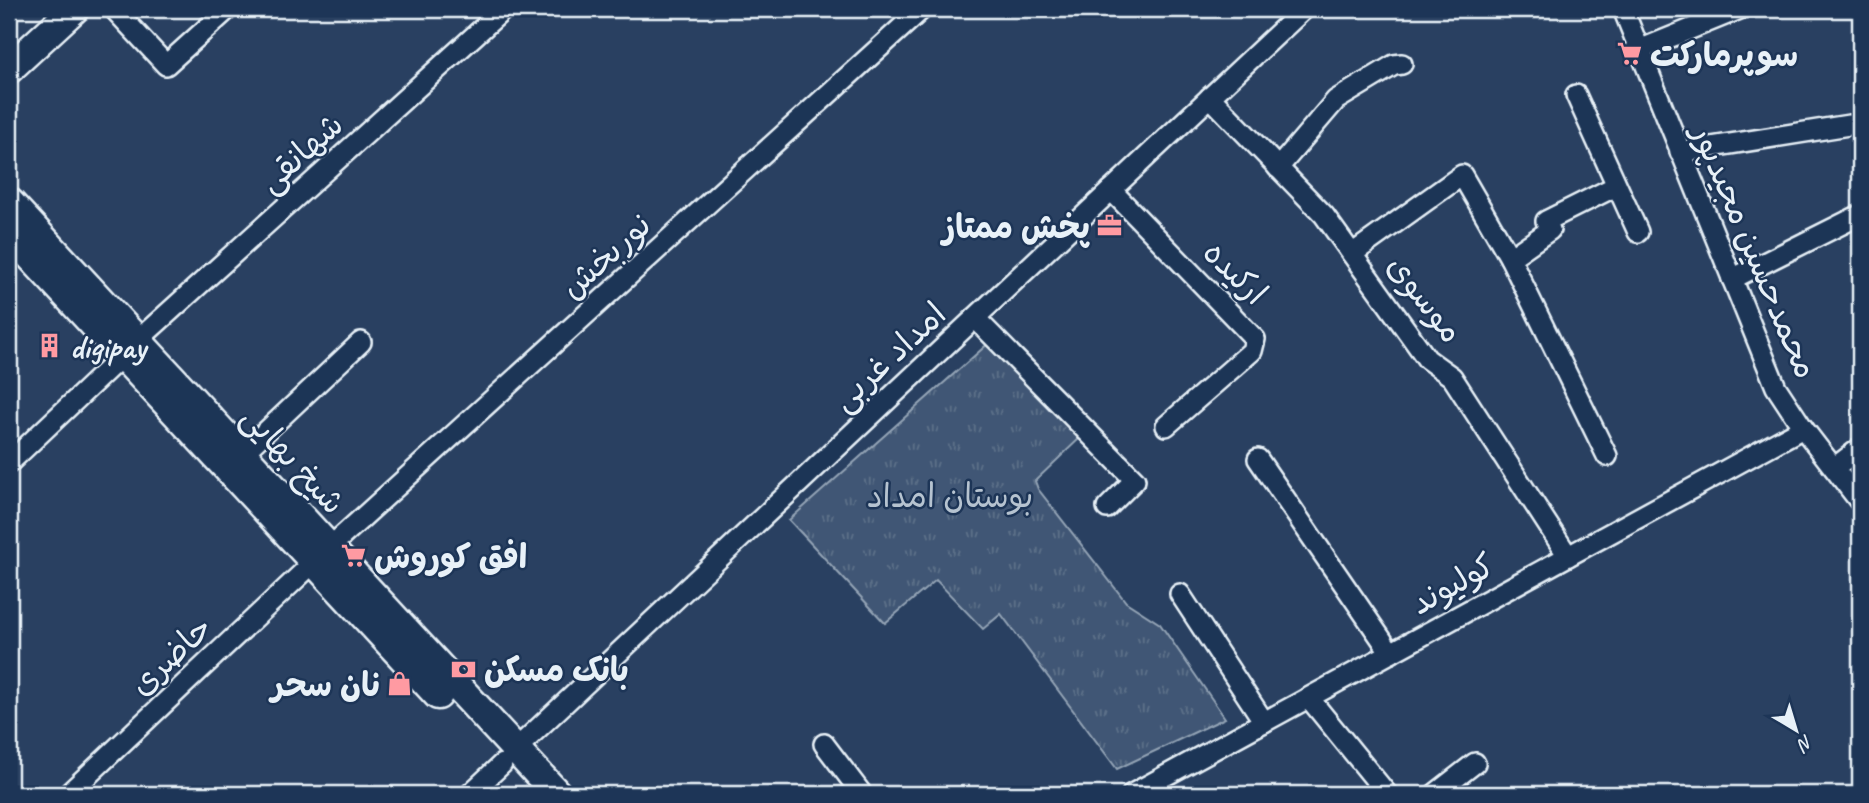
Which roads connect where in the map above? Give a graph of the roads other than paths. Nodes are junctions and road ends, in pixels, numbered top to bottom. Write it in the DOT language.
graph roads {
  1 [pos="75,9"];
  2 [pos="114,9"];
  3 [pos="228,9"];
  4 [pos="504,9"];
  5 [pos="922,9"];
  6 [pos="1304,9"];
  7 [pos="1623,9"];
  8 [pos="1740,9"];
  9 [pos="1639,50"];
  10 [pos="1402,64"];
  11 [pos="9,69"];
  12 [pos="1576,95"];
  13 [pos="1210,97"];
  14 [pos="1856,132"];
  15 [pos="1680,152"];
  16 [pos="1278,168"];
  17 [pos="1616,186"];
  18 [pos="1111,190"];
  19 [pos="9,202"];
  20 [pos="1860,215"];
  21 [pos="1638,232"];
  22 [pos="9,233"];
  23 [pos="1352,254"];
  24 [pos="1510,258"];
  25 [pos="1732,279"];
  26 [pos="975,318"];
  27 [pos="361,342"];
  28 [pos="129,348"];
  29 [pos="1166,426"];
  30 [pos="1803,428"];
  31 [pos="1860,449"];
  32 [pos="242,454"];
  33 [pos="1607,456"];
  34 [pos="1258,459"];
  35 [pos="9,463"];
  36 [pos="1834,468"];
  37 [pos="1860,502"];
  38 [pos="1107,508"];
  39 [pos="322,555"];
  40 [pos="1568,556"];
  41 [pos="1180,594"];
  42 [pos="1391,653"];
  43 [pos="1309,698"];
  44 [pos="1264,722"];
  45 [pos="824,744"];
  46 [pos="509,757"];
  47 [pos="1475,763"];
  48 [pos="68,794"];
  49 [pos="470,794"];
  50 [pos="530,794"];
  51 [pos="556,794"];
  52 [pos="862,794"];
  53 [pos="1132,794"];
  54 [pos="1387,794"];
  55 [pos="1435,794"];
  1 -- 11 [label="main road"];
  2 -- 3 [label="street"];
  4 -- 28 [label="street, شهانقی"];
  5 -- 39 [label="street, نوربخش"];
  6 -- 13 [label="street, امداد غربی"];
  7 -- 9 [label="street, محمدحسین مجیدپور"];
  8 -- 9 [label="street"];
  9 -- 15 [label="street, محمدحسین مجیدپور"];
  10 -- 16 [label="street"];
  12 -- 17 [label="street"];
  13 -- 16 [label="street, موسوی"];
  13 -- 18 [label="street, امداد غربی"];
  14 -- 15 [label="street"];
  15 -- 25 [label="street, محمدحسین مجیدپور"];
  16 -- 23 [label="street, موسوی"];
  17 -- 21 [label="street"];
  17 -- 24 [label="street"];
  18 -- 26 [label="street, امداد غربی"];
  18 -- 29 [label="street, ارکیده"];
  19 -- 28 [label="main road, شیخ بهایی"];
  20 -- 25 [label="street"];
  22 -- 28 [label="main road, شیخ بهایی"];
  23 -- 24 [label="street"];
  23 -- 40 [label="street, موسوی"];
  24 -- 33 [label="street"];
  25 -- 30 [label="street, محمدحسین مجیدپور"];
  26 -- 38 [label="street"];
  26 -- 46 [label="street, امداد غربی"];
  27 -- 32 [label="street"];
  28 -- 32 [label="main road, شیخ بهایی"];
  28 -- 35 [label="street, شهانقی"];
  28 -- 39 [label="main road, شیخ بهایی"];
  30 -- 36 [label="street, محمدحسین مجیدپور"];
  30 -- 40 [label="street, کولیوند"];
  31 -- 36 [label="street"];
  32 -- 39 [label="main road, شیخ بهایی"];
  34 -- 42 [label="street"];
  36 -- 37 [label="street, محمدحسین مجیدپور"];
  39 -- 46 [label="main road, شیخ بهایی"];
  39 -- 48 [label="street, حاضری"];
  40 -- 42 [label="street, کولیوند"];
  41 -- 44 [label="street"];
  42 -- 43 [label="street, کولیوند"];
  43 -- 44 [label="street, کولیوند"];
  43 -- 54 [label="street"];
  44 -- 53 [label="street, کولیوند"];
  45 -- 52 [label="street"];
  46 -- 49 [label="street, امداد غربی"];
  46 -- 50 [label="main road, شیخ بهایی"];
  46 -- 51 [label="main road, شیخ بهایی"];
  47 -- 55 [label="street"];
}
